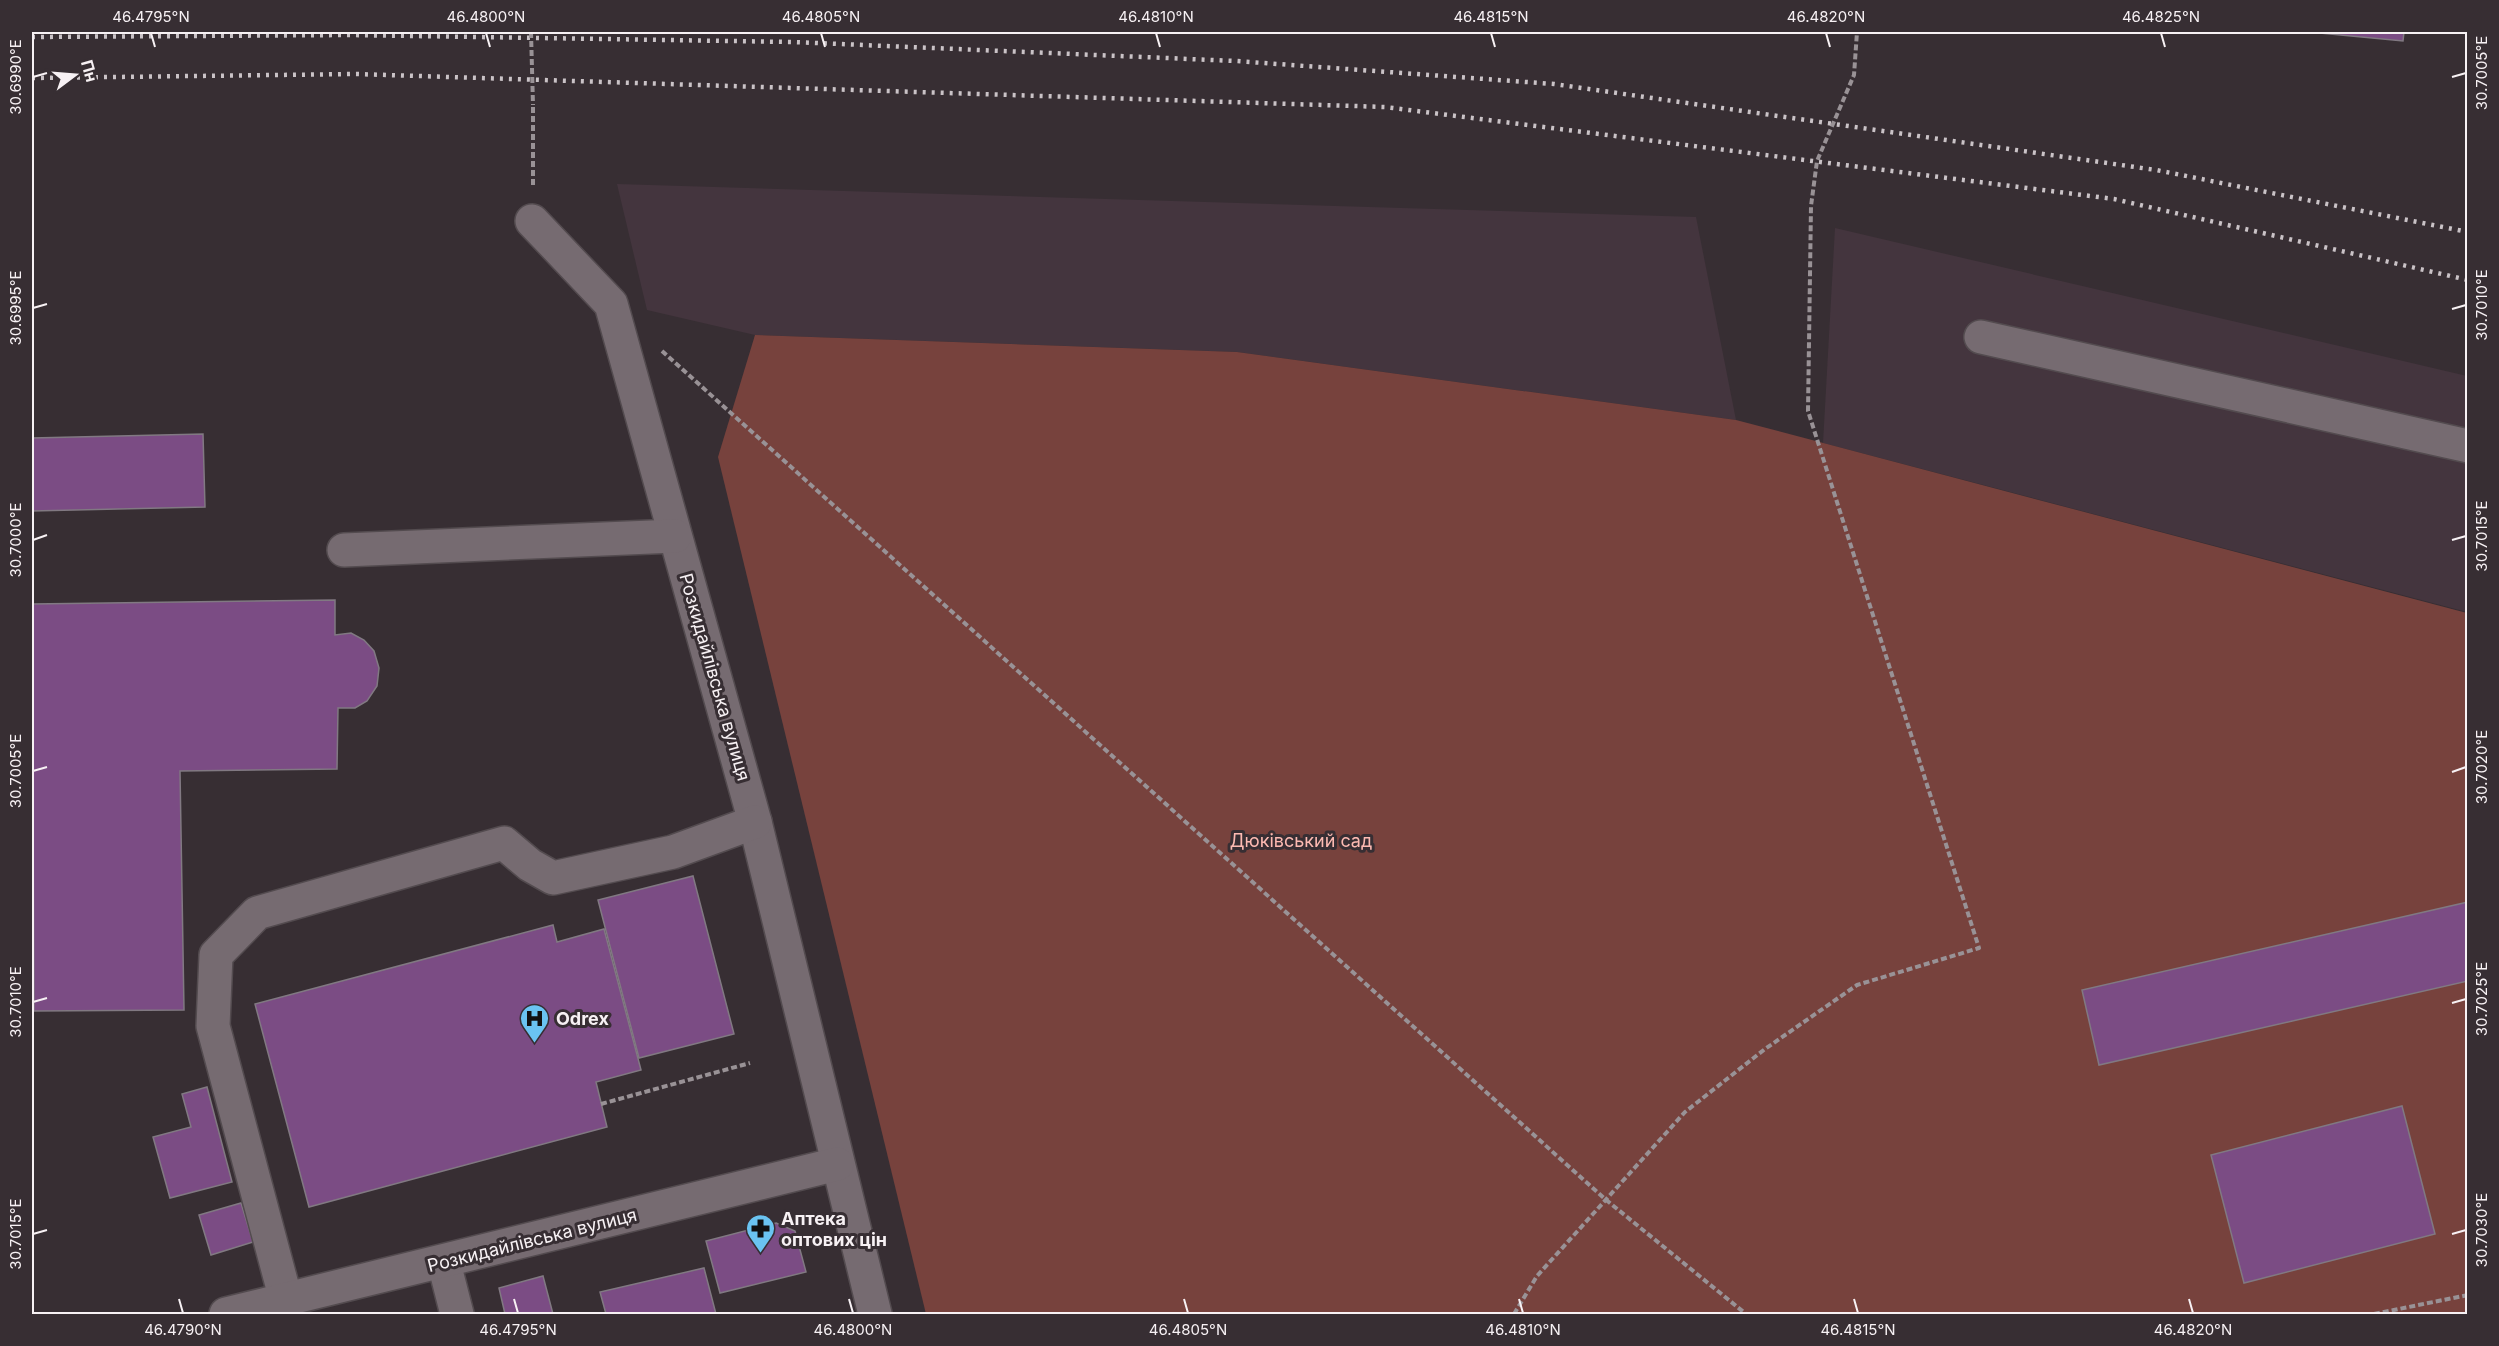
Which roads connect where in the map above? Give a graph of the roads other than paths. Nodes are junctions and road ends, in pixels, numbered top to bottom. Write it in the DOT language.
graph roads {
  1 [pos="532,221"];
  2 [pos="1981,337"];
  3 [pos="2468,446"];
  4 [pos="675,536"];
  5 [pos="344,550"];
  6 [pos="755,822"];
  7 [pos="837,1164"];
  8 [pos="444,1263"];
  9 [pos="286,1300"];
  10 [pos="226,1314"];
  11 [pos="456,1314"];
  12 [pos="875,1314"];
  1 -- 4 [label="street, Розкидайлівська вулиця"];
  2 -- 3 [label="street"];
  4 -- 5 [label="street"];
  4 -- 6 [label="street, Розкидайлівська вулиця"];
  6 -- 7 [label="street, Розкидайлівська вулиця"];
  6 -- 9 [label="street"];
  7 -- 8 [label="street, Розкидайлівська вулиця"];
  7 -- 12 [label="street, Розкидайлівська вулиця"];
  8 -- 9 [label="street, Розкидайлівська вулиця"];
  8 -- 11 [label="street"];
  9 -- 10 [label="street, Розкидайлівська вулиця"];
}
